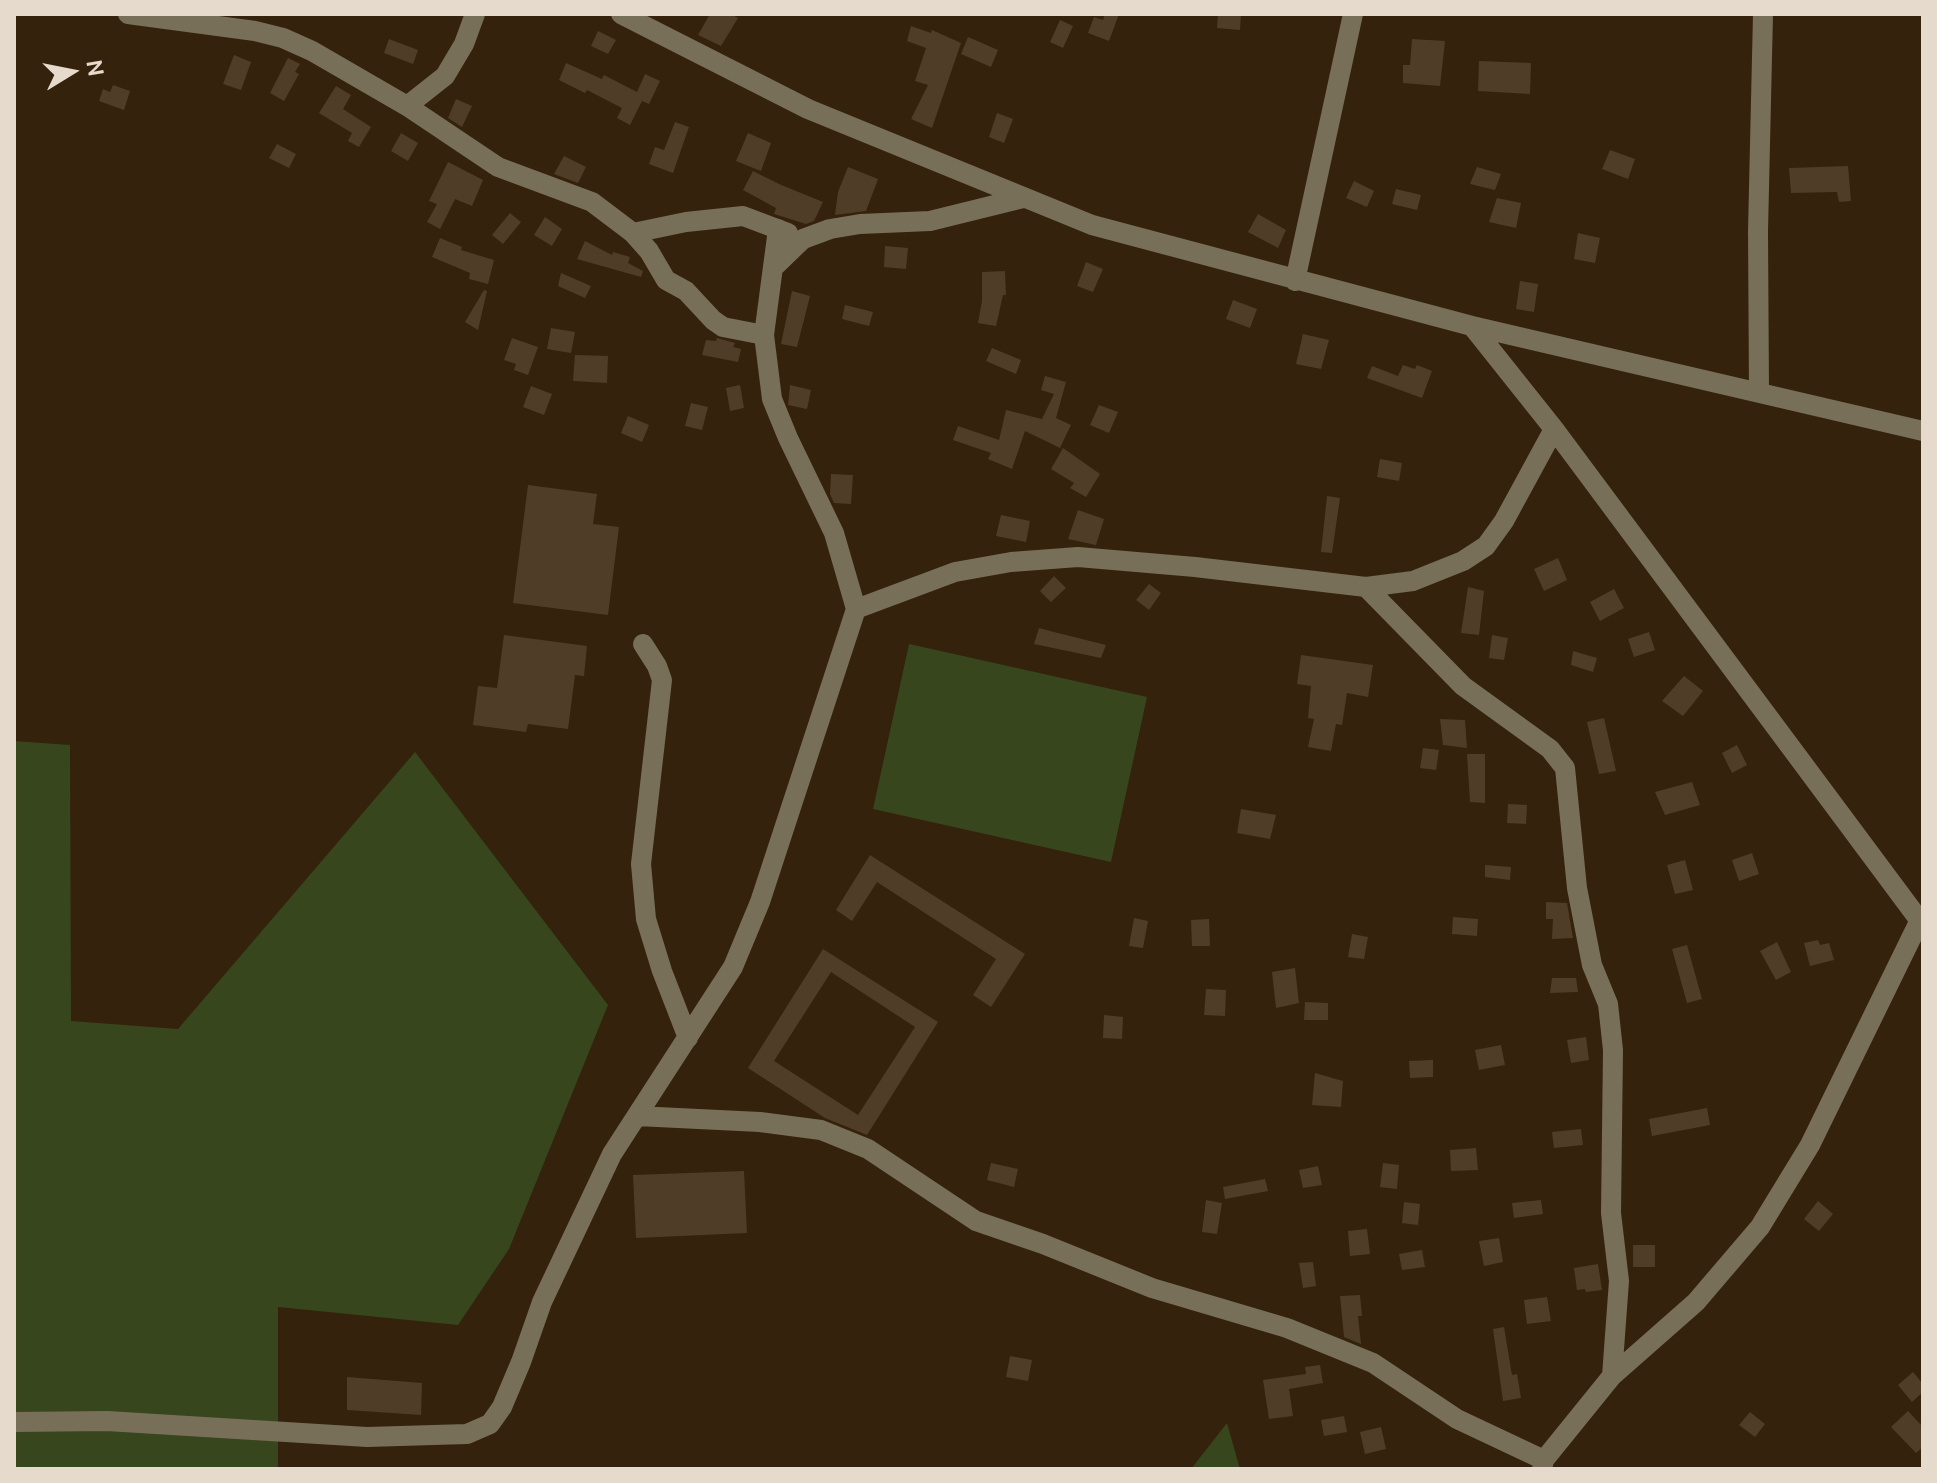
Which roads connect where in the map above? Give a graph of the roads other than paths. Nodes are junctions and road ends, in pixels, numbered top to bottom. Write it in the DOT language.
graph roads {
  1 [pos="128,14"];
  2 [pos="475,14"];
  3 [pos="621,14"];
  4 [pos="1353,14"];
  5 [pos="1763,14"];
  6 [pos="407,106"];
  7 [pos="1023,198"];
  8 [pos="778,229"];
  9 [pos="633,233"];
  10 [pos="803,239"];
  11 [pos="775,266"];
  12 [pos="1295,281"];
  13 [pos="1472,326"];
  14 [pos="764,335"];
  15 [pos="1759,392"];
  16 [pos="1554,429"];
  17 [pos="1923,431"];
  18 [pos="1366,587"];
  19 [pos="856,609"];
  20 [pos="643,644"];
  21 [pos="1921,922"];
  22 [pos="688,1038"];
  23 [pos="637,1116"];
  24 [pos="1612,1376"];
  25 [pos="14,1422"];
  26 [pos="1543,1464"];
  1 -- 6 [label="street"];
  2 -- 6 [label="street"];
  3 -- 7 [label="street"];
  4 -- 12 [label="street"];
  5 -- 15 [label="street"];
  6 -- 9 [label="street"];
  7 -- 10 [label="street"];
  7 -- 12 [label="street"];
  8 -- 9 [label="street"];
  8 -- 10 [label="street"];
  8 -- 11 [label="street"];
  9 -- 14 [label="street"];
  10 -- 11 [label="street"];
  11 -- 14 [label="street"];
  12 -- 13 [label="street"];
  13 -- 15 [label="street"];
  13 -- 16 [label="street"];
  14 -- 19 [label="street"];
  15 -- 17 [label="street"];
  16 -- 18 [label="street"];
  16 -- 21 [label="street"];
  18 -- 19 [label="street"];
  18 -- 24 [label="street"];
  19 -- 22 [label="street"];
  20 -- 22 [label="street"];
  21 -- 24 [label="street"];
  22 -- 23 [label="street"];
  23 -- 25 [label="street"];
  23 -- 26 [label="street"];
  24 -- 26 [label="street"];
}
